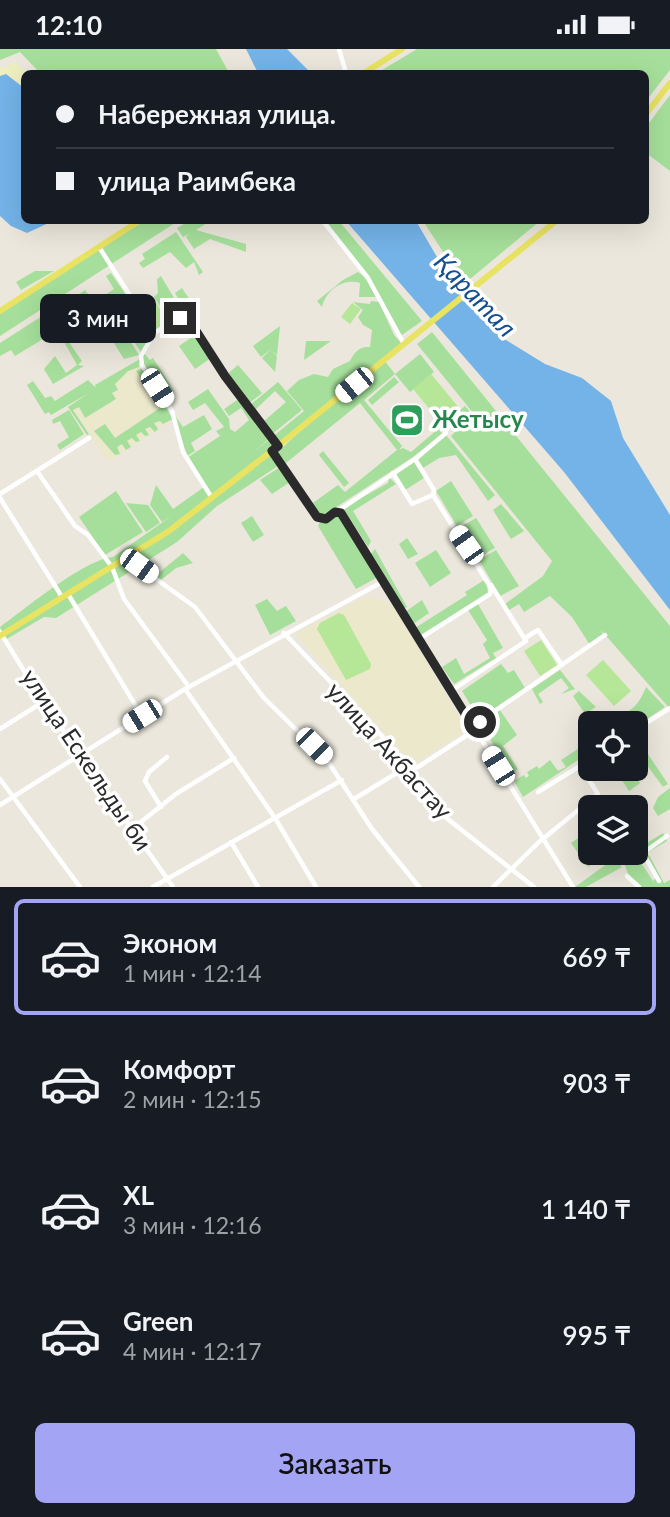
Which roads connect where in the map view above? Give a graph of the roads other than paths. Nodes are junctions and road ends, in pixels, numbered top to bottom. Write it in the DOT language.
graph roads {
  1 [pos="339,49"];
  2 [pos="402,49"];
  3 [pos="345,70"];
  4 [pos="369,70"];
  5 [pos="670,83"];
  6 [pos="649,110"];
  7 [pos="134,224"];
  8 [pos="325,224"];
  9 [pos="552,224"];
  10 [pos="99,247"];
  11 [pos="0,311"];
  12 [pos="154,333"];
  13 [pos="404,344"];
  14 [pos="446,433"];
  15 [pos="89,438"];
  16 [pos="275,449"];
  17 [pos="415,459"];
  18 [pos="37,471"];
  19 [pos="393,473"];
  20 [pos="433,495"];
  21 [pos="0,496"];
  22 [pos="212,498"];
  23 [pos="338,511"];
  24 [pos="127,558"];
  25 [pos="112,567"];
  26 [pos="384,581"];
  27 [pos="491,585"];
  28 [pos="65,595"];
  29 [pos="284,633"];
  30 [pos="1,634"];
  31 [pos="605,635"];
  32 [pos="524,638"];
  33 [pos="419,639"];
  34 [pos="236,661"];
  35 [pos="563,666"];
  36 [pos="187,688"];
  37 [pos="450,691"];
  38 [pos="43,702"];
  39 [pos="670,708"];
  40 [pos="142,716"];
  41 [pos="648,722"];
  42 [pos="0,729"];
  43 [pos="475,730"];
  44 [pos="80,754"];
  45 [pos="167,757"];
  46 [pos="234,758"];
  47 [pos="578,767"];
  48 [pos="408,769"];
  49 [pos="0,779"];
  50 [pos="342,780"];
  51 [pos="590,781"];
  52 [pos="538,792"];
  53 [pos="13,796"];
  54 [pos="354,799"];
  55 [pos="0,805"];
  56 [pos="161,807"];
  57 [pos="275,818"];
  58 [pos="132,829"];
  59 [pos="667,836"];
  60 [pos="542,838"];
  61 [pos="231,842"];
  62 [pos="511,869"];
  63 [pos="627,876"];
  64 [pos="167,878"];
  65 [pos="659,881"];
  66 [pos="80,887"];
  67 [pos="153,887"];
  68 [pos="173,887"];
  69 [pos="258,887"];
  70 [pos="316,887"];
  71 [pos="419,887"];
  72 [pos="493,887"];
  73 [pos="534,887"];
  74 [pos="573,887"];
  75 [pos="639,887"];
  1 -- 3 [label="street"];
  2 -- 4 [label="main road"];
  5 -- 6 [label="main road"];
  7 -- 10 [label="main road"];
  8 -- 13 [label="street"];
  9 -- 13 [label="main road"];
  10 -- 11 [label="main road"];
  10 -- 12 [label="street"];
  12 -- 16 [label="street"];
  12 -- 22 [label="street"];
  13 -- 16 [label="main road"];
  14 -- 17 [label="street"];
  15 -- 18 [label="street"];
  16 -- 22 [label="main road"];
  16 -- 23 [label="street"];
  17 -- 19 [label="street"];
  17 -- 20 [label="street"];
  18 -- 21 [label="street"];
  18 -- 25 [label="street"];
  19 -- 20 [label="street"];
  19 -- 23 [label="street"];
  20 -- 27 [label="street"];
  21 -- 28 [label="street"];
  22 -- 24 [label="main road"];
  23 -- 26 [label="street"];
  24 -- 25 [label="main road"];
  24 -- 34 [label="street"];
  25 -- 28 [label="main road"];
  25 -- 36 [label="street"];
  26 -- 29 [label="street"];
  26 -- 33 [label="street"];
  27 -- 32 [label="street"];
  27 -- 33 [label="street"];
  28 -- 30 [label="main road"];
  28 -- 40 [label="street"];
  29 -- 34 [label="street"];
  29 -- 48 [label="street, улица Акбастау"];
  30 -- 38 [label="street, улица Ескельды би"];
  31 -- 35 [label="street"];
  32 -- 35 [label="street"];
  32 -- 37 [label="street"];
  33 -- 37 [label="street"];
  34 -- 36 [label="street"];
  34 -- 50 [label="street"];
  35 -- 43 [label="street"];
  36 -- 40 [label="street"];
  36 -- 46 [label="street"];
  37 -- 43 [label="street"];
  38 -- 42 [label="street"];
  38 -- 44 [label="street, улица Ескельды би"];
  39 -- 41 [label="street"];
  40 -- 44 [label="street"];
  43 -- 48 [label="street"];
  43 -- 60 [label="street"];
  44 -- 53 [label="street"];
  44 -- 58 [label="street, улица Ескельды би"];
  45 -- 56 [label="street"];
  46 -- 56 [label="street"];
  46 -- 57 [label="street"];
  47 -- 52 [label="street"];
  48 -- 54 [label="street"];
  48 -- 62 [label="street, улица Акбастау"];
  49 -- 53 [label="street"];
  50 -- 54 [label="street"];
  50 -- 57 [label="street"];
  51 -- 60 [label="street"];
  53 -- 55 [label="street"];
  53 -- 66 [label="street"];
  54 -- 71 [label="street"];
  56 -- 58 [label="street"];
  57 -- 61 [label="street"];
  57 -- 70 [label="street"];
  58 -- 64 [label="street, улица Ескельды би"];
  59 -- 65 [label="street"];
  60 -- 62 [label="street"];
  60 -- 74 [label="street"];
  61 -- 64 [label="street"];
  61 -- 69 [label="street"];
  62 -- 72 [label="street"];
  62 -- 73 [label="street, улица Акбастау"];
  63 -- 75 [label="street"];
  64 -- 67 [label="street"];
  64 -- 68 [label="street, улица Ескельды би"];
}
